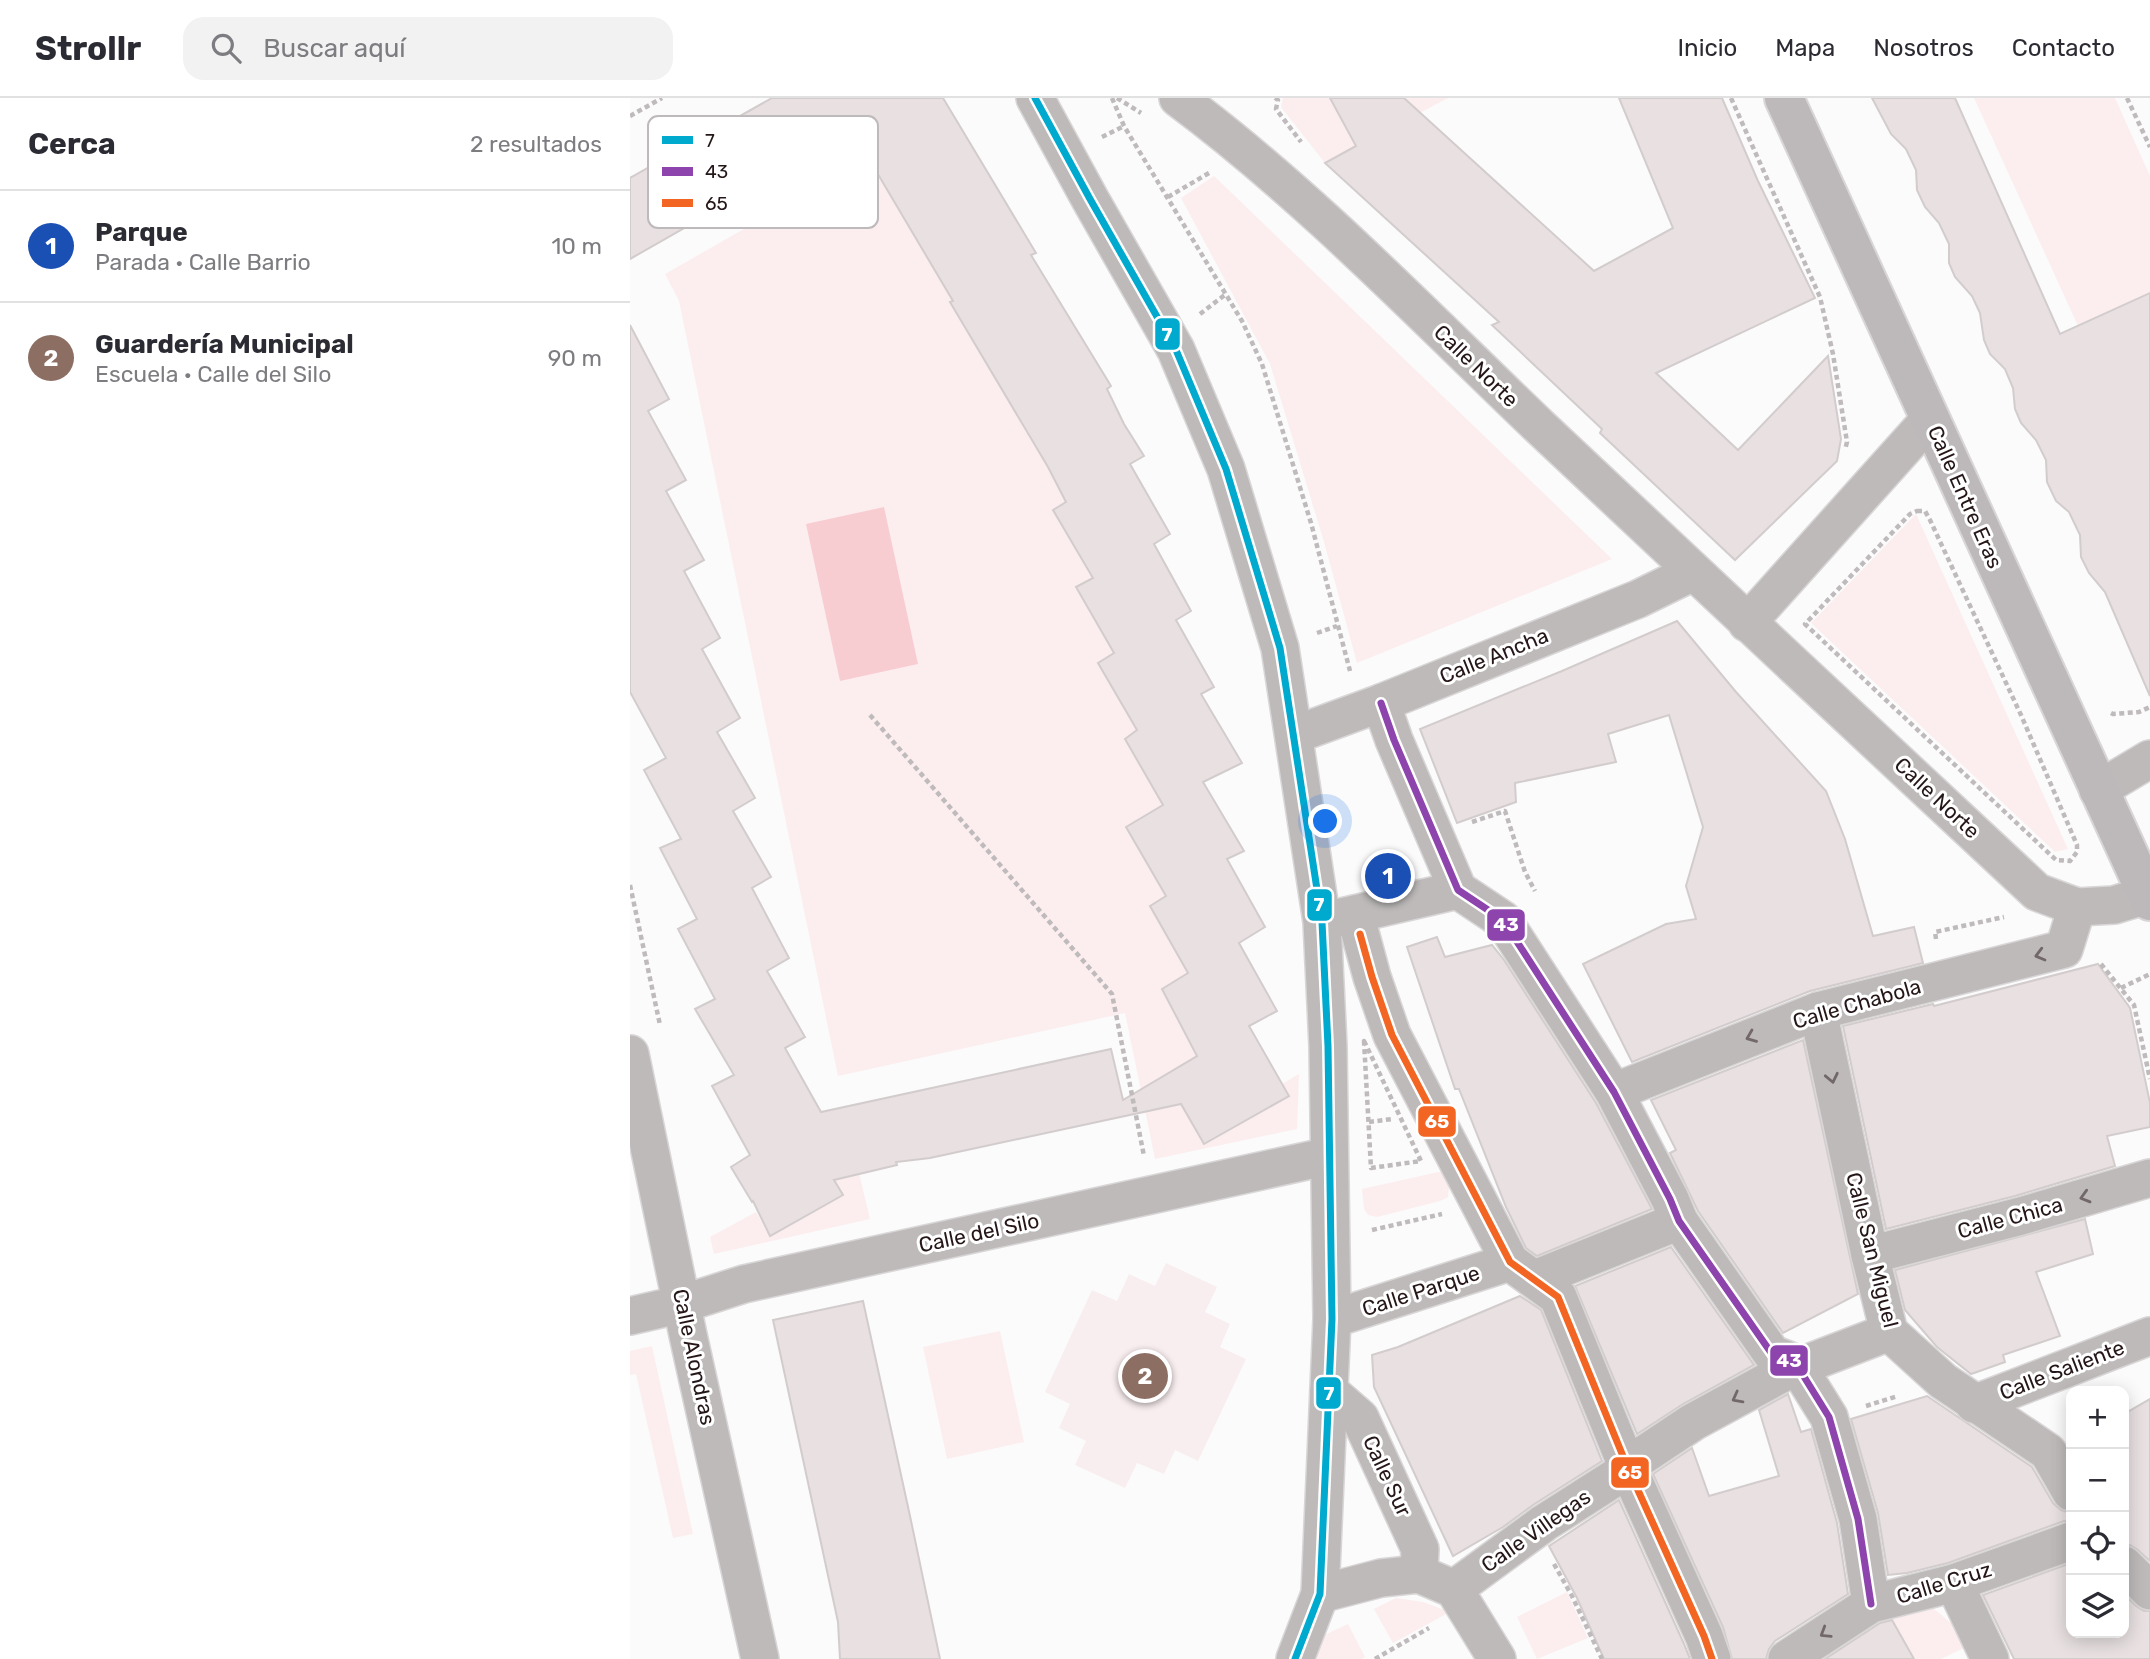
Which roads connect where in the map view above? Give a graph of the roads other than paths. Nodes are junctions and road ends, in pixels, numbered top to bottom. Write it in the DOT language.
graph roads {
  1 [pos="1035,98"];
  2 [pos="1784,98"];
  3 [pos="1196,103"];
  4 [pos="1930,419"];
  5 [pos="1693,572"];
  6 [pos="1747,623"];
  7 [pos="1381,703"];
  8 [pos="1294,735"];
  9 [pos="2150,759"];
  10 [pos="2098,790"];
  11 [pos="1458,890"];
  12 [pos="2149,898"];
  13 [pos="2077,906"];
  14 [pos="1339,918"];
  15 [pos="1818,1011"];
  16 [pos="630,1054"];
  17 [pos="1614,1091"];
  18 [pos="1329,1156"];
  19 [pos="2150,1178"];
  20 [pos="1679,1221"];
  21 [pos="1870,1255"];
  22 [pos="1523,1271"];
  23 [pos="682,1304"];
  24 [pos="630,1316"];
  25 [pos="1332,1320"];
  26 [pos="1888,1332"];
  27 [pos="2150,1335"];
  28 [pos="1798,1367"];
  29 [pos="1329,1391"];
  30 [pos="1974,1404"];
  31 [pos="1627,1466"];
  32 [pos="2066,1483"];
  33 [pos="2066,1543"];
  34 [pos="2129,1570"];
  35 [pos="1419,1574"];
  36 [pos="1954,1583"];
  37 [pos="1454,1589"];
  38 [pos="2150,1591"];
  39 [pos="1320,1594"];
  40 [pos="1871,1604"];
  41 [pos="760,1659"];
  42 [pos="1295,1659"];
  43 [pos="1497,1659"];
  44 [pos="1712,1659"];
  45 [pos="1787,1659"];
  46 [pos="1990,1659"];
  1 -- 8 [label="street"];
  2 -- 4 [label="street, Calle Entre Eras"];
  3 -- 5 [label="street, Calle Norte"];
  4 -- 6 [label="street"];
  4 -- 10 [label="street, Calle Entre Eras"];
  5 -- 6 [label="street, Calle Norte"];
  5 -- 7 [label="street, Calle Ancha"];
  6 -- 13 [label="street, Calle Norte"];
  7 -- 8 [label="street, Calle Ancha"];
  7 -- 11 [label="street"];
  8 -- 14 [label="street"];
  9 -- 10 [label="street"];
  10 -- 12 [label="street, Calle Entre Eras"];
  11 -- 14 [label="street"];
  11 -- 17 [label="street"];
  12 -- 13 [label="street, Calle Norte"];
  13 -- 15 [label="street, Calle Chabola, one-way"];
  14 -- 18 [label="street"];
  14 -- 22 [label="street"];
  15 -- 17 [label="street, Calle Chabola, one-way"];
  15 -- 21 [label="street, Calle San Miguel, one-way"];
  16 -- 23 [label="street, Calle Alondras"];
  17 -- 20 [label="street"];
  18 -- 23 [label="street, Calle del Silo"];
  18 -- 25 [label="street"];
  19 -- 21 [label="street, Calle Chica, one-way"];
  20 -- 22 [label="street, Calle Parque"];
  20 -- 28 [label="street"];
  21 -- 26 [label="street, Calle San Miguel"];
  22 -- 25 [label="street, Calle Parque"];
  22 -- 31 [label="street"];
  23 -- 24 [label="street, Calle del Silo"];
  23 -- 41 [label="street, Calle Alondras"];
  25 -- 29 [label="street"];
  26 -- 28 [label="street, Calle Villegas"];
  26 -- 30 [label="street, Calle San Miguel"];
  27 -- 30 [label="street, Calle Saliente"];
  28 -- 31 [label="street, Calle Villegas, one-way"];
  28 -- 40 [label="street"];
  29 -- 35 [label="street, Calle Sur"];
  29 -- 39 [label="street"];
  30 -- 32 [label="street, Calle San Miguel"];
  31 -- 37 [label="street, Calle Villegas"];
  31 -- 44 [label="street"];
  33 -- 36 [label="street, Calle Cruz"];
  34 -- 38 [label="street"];
  35 -- 37 [label="street"];
  35 -- 39 [label="street"];
  36 -- 40 [label="street, Calle Cruz"];
  36 -- 46 [label="street"];
  37 -- 43 [label="street"];
  39 -- 42 [label="street"];
  40 -- 45 [label="street, Calle Cruz, one-way"];
}
